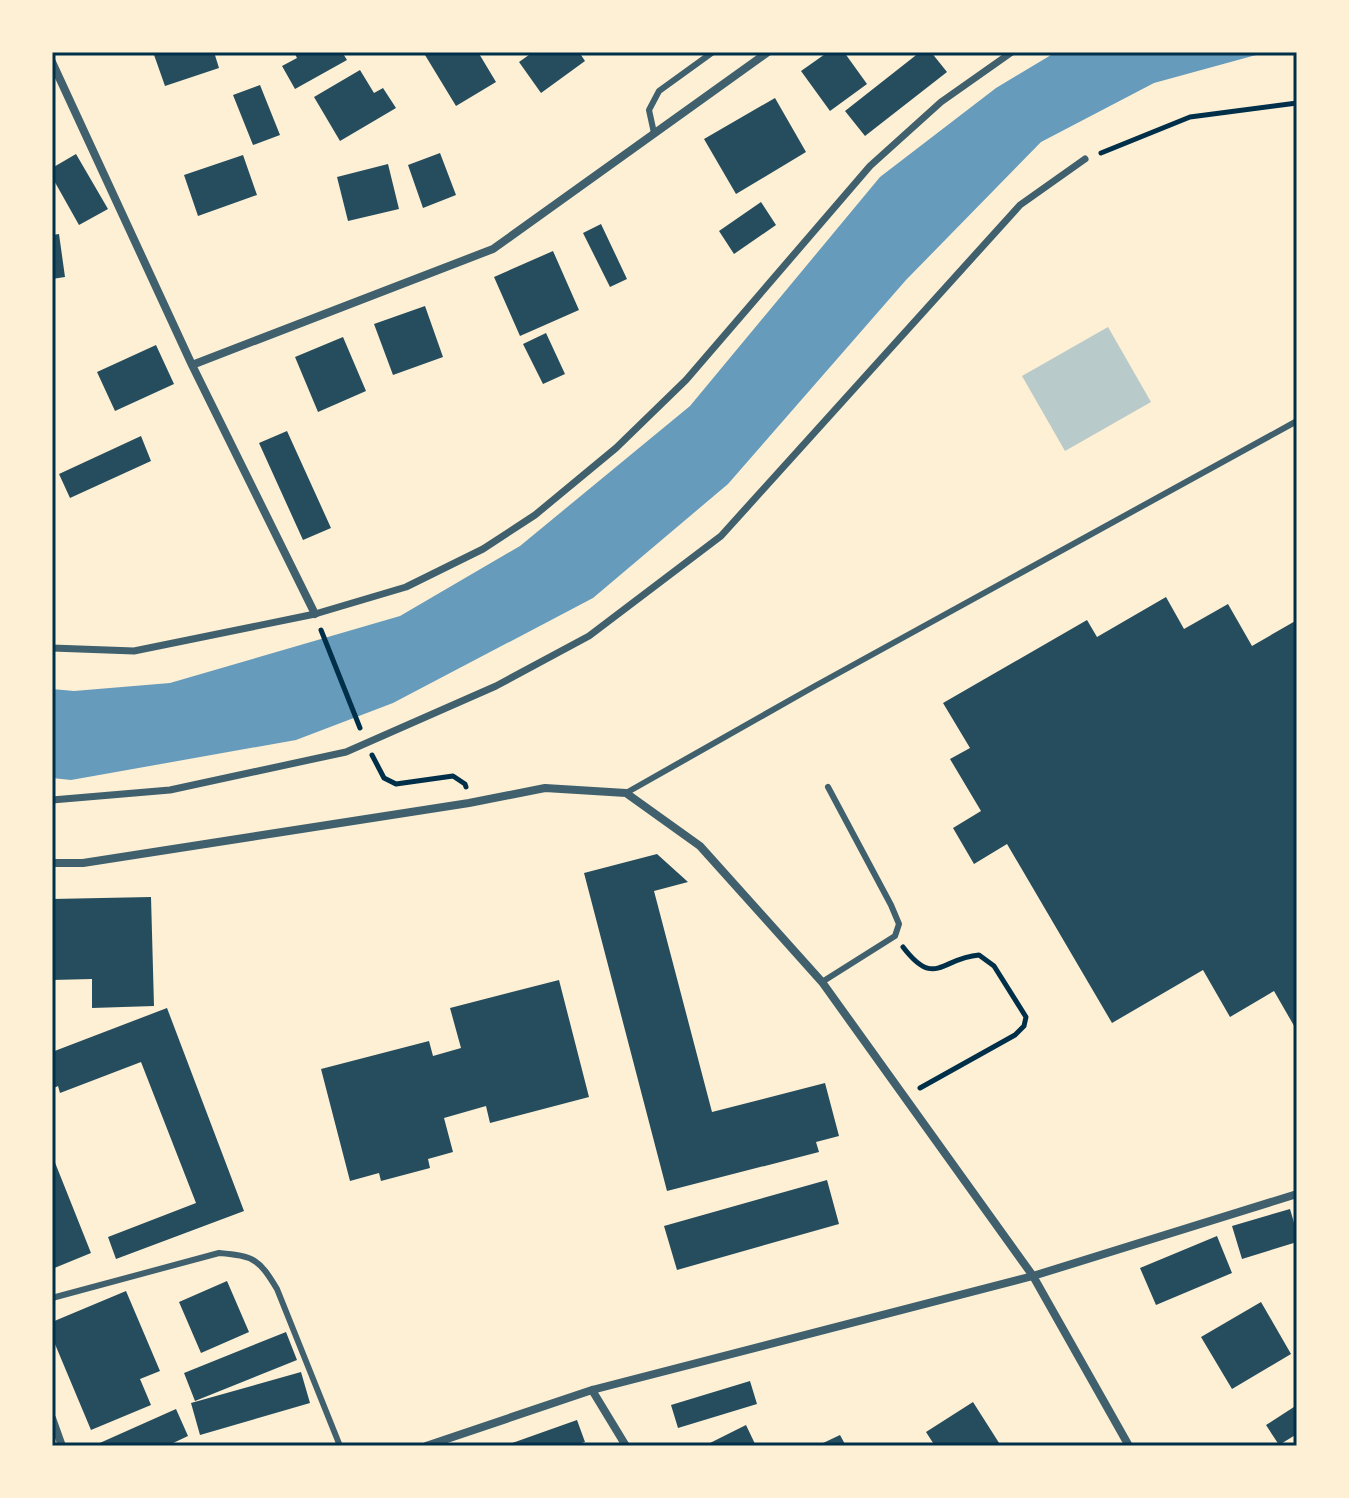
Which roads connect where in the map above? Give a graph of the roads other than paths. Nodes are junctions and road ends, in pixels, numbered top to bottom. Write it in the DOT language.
graph roads {
  1 [pos="713,52"];
  2 [pos="768,52"];
  3 [pos="1012,52"];
  4 [pos="52,62"];
  5 [pos="654,133"];
  6 [pos="1085,159"];
  7 [pos="192,365"];
  8 [pos="1297,421"];
  9 [pos="315,614"];
  10 [pos="52,648"];
  11 [pos="828,787"];
  12 [pos="626,793"];
  13 [pos="52,800"];
  14 [pos="52,863"];
  15 [pos="822,982"];
  16 [pos="1297,1194"];
  17 [pos="1033,1276"];
  18 [pos="52,1298"];
  19 [pos="592,1390"];
  20 [pos="52,1418"];
  21 [pos="62,1446"];
  22 [pos="340,1446"];
  23 [pos="426,1446"];
  24 [pos="626,1446"];
  25 [pos="1129,1446"];
  1 -- 5 [label="lane"];
  2 -- 5 [label="street"];
  3 -- 9 [label="street"];
  4 -- 7 [label="street"];
  5 -- 7 [label="street"];
  6 -- 13 [label="street"];
  7 -- 9 [label="street"];
  8 -- 12 [label="lane"];
  9 -- 10 [label="street"];
  11 -- 15 [label="lane"];
  12 -- 14 [label="street"];
  12 -- 15 [label="street"];
  15 -- 17 [label="street"];
  16 -- 17 [label="street"];
  17 -- 19 [label="street"];
  17 -- 25 [label="street"];
  18 -- 22 [label="lane"];
  19 -- 23 [label="street"];
  19 -- 24 [label="street"];
  20 -- 21 [label="street"];
}
